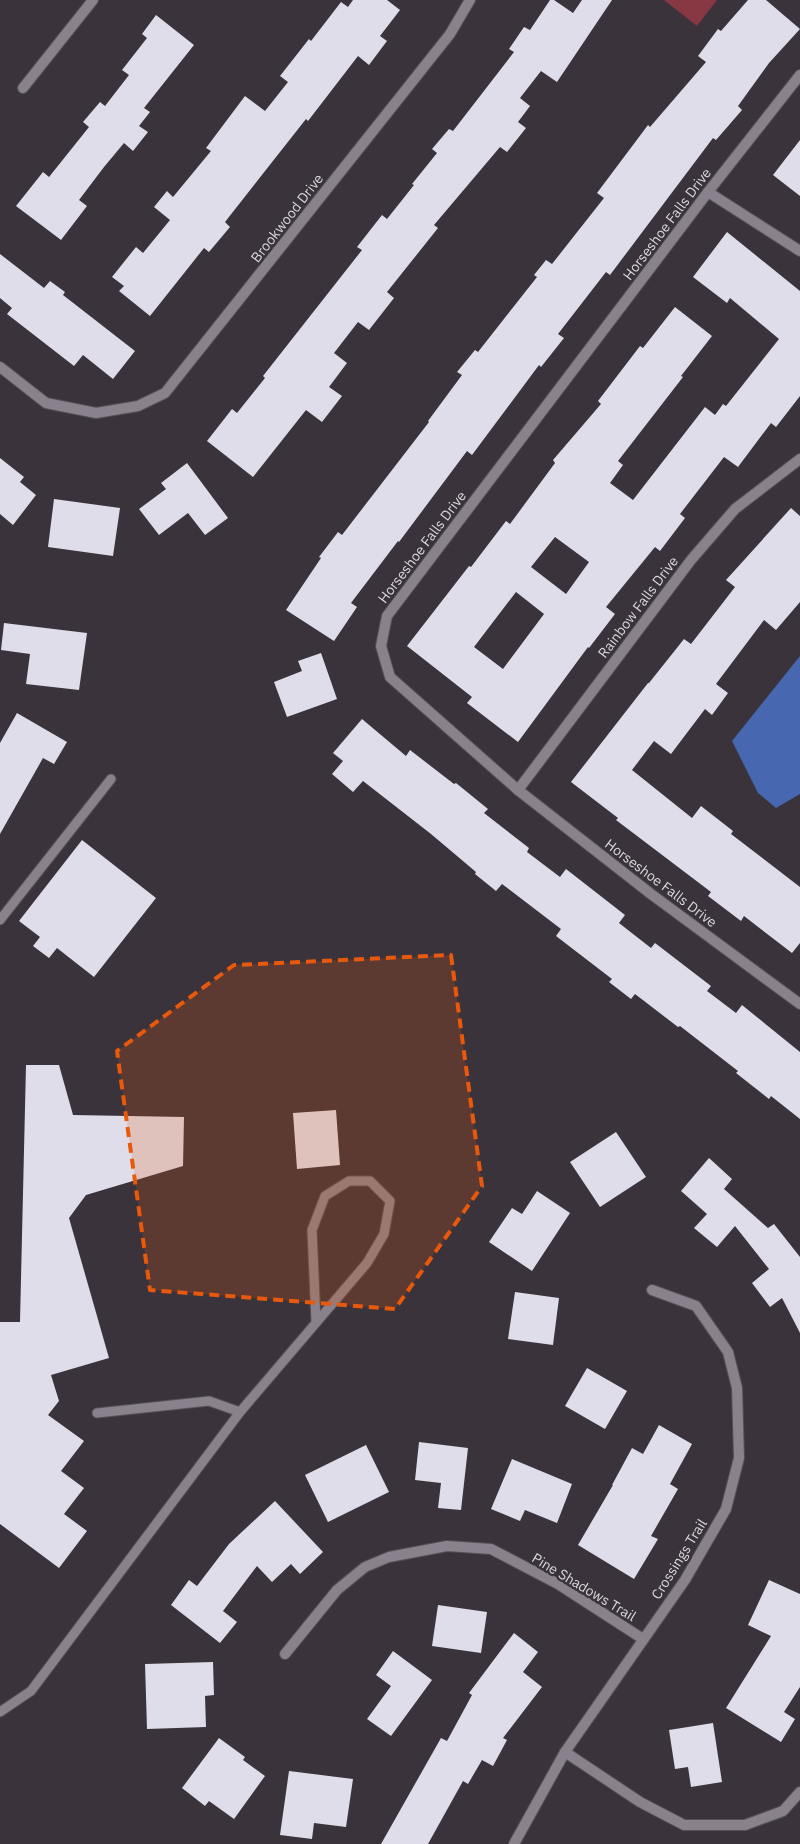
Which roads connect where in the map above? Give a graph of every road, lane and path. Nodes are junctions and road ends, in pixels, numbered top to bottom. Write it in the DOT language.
graph roads {
  1 [pos="93,0"];
  2 [pos="470,0"];
  3 [pos="800,75"];
  4 [pos="23,88"];
  5 [pos="708,192"];
  6 [pos="800,252"];
  7 [pos="0,366"];
  8 [pos="800,459"];
  9 [pos="111,778"];
  10 [pos="518,790"];
  11 [pos="0,920"];
  12 [pos="799,1001"];
  13 [pos="652,1290"];
  14 [pos="316,1322"];
  15 [pos="240,1412"];
  16 [pos="97,1413"];
  17 [pos="643,1639"];
  18 [pos="285,1654"];
  19 [pos="0,1712"];
  20 [pos="565,1752"];
  21 [pos="800,1792"];
  22 [pos="514,1844"];
  1 -- 4 [label="street"];
  2 -- 7 [label="street, Brookwood Drive"];
  3 -- 5 [label="street, Horseshoe Falls Drive"];
  5 -- 6 [label="street"];
  5 -- 10 [label="street, Horseshoe Falls Drive"];
  8 -- 10 [label="street, Rainbow Falls Drive"];
  9 -- 11 [label="lane"];
  10 -- 12 [label="street, Horseshoe Falls Drive"];
  13 -- 17 [label="street, Crossings Trail"];
  14 -- 14 [label="lane"];
  14 -- 15 [label="lane"];
  15 -- 16 [label="lane"];
  15 -- 19 [label="lane"];
  17 -- 18 [label="street, Pine Shadows Trail"];
  17 -- 20 [label="street, Crossings Trail"];
  20 -- 21 [label="street"];
  20 -- 22 [label="street, Crossings Trail"];
}
